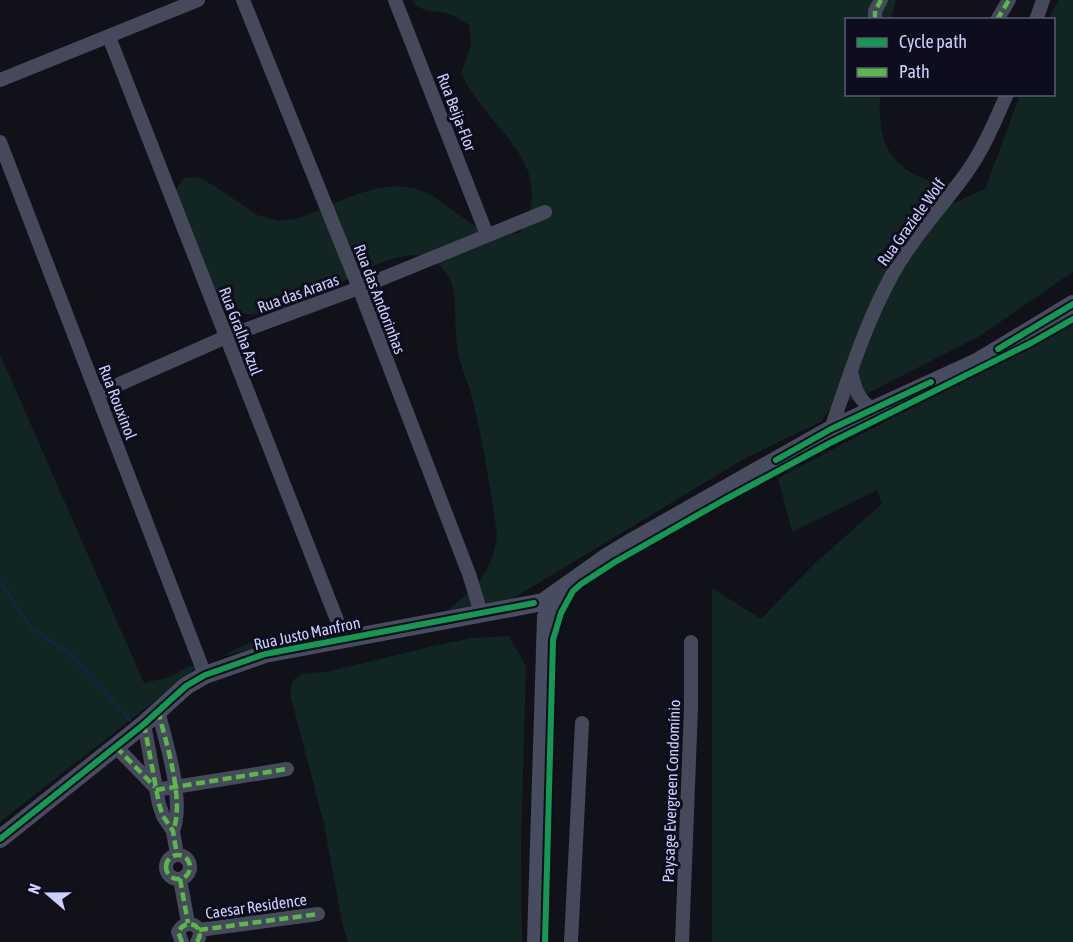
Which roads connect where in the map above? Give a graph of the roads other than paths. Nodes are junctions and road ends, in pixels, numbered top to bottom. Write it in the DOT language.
graph roads {
  1 [pos="198,0"];
  2 [pos="243,0"];
  3 [pos="395,0"];
  4 [pos="881,0"];
  5 [pos="1009,0"];
  6 [pos="1043,0"];
  7 [pos="875,18"];
  8 [pos="999,18"];
  9 [pos="1037,18"];
  10 [pos="109,37"];
  11 [pos="0,80"];
  12 [pos="1006,96"];
  13 [pos="0,142"];
  14 [pos="545,212"];
  15 [pos="487,235"];
  16 [pos="359,288"];
  17 [pos="1073,304"];
  18 [pos="226,337"];
  19 [pos="851,372"];
  20 [pos="97,394"];
  21 [pos="872,409"];
  22 [pos="831,429"];
  23 [pos="540,612"];
  24 [pos="481,613"];
  25 [pos="344,638"];
  26 [pos="691,642"];
  27 [pos="205,675"];
  28 [pos="158,711"];
  29 [pos="582,723"];
  30 [pos="144,724"];
  31 [pos="116,747"];
  32 [pos="287,769"];
  33 [pos="174,787"];
  34 [pos="156,789"];
  35 [pos="173,831"];
  36 [pos="0,839"];
  37 [pos="318,914"];
  38 [pos="195,932"];
  39 [pos="182,942"];
  40 [pos="536,942"];
  41 [pos="571,942"];
  42 [pos="682,942"];
  1 -- 10 [label="street"];
  2 -- 16 [label="street, Rua das Andorinhas"];
  3 -- 15 [label="street, Rua Beija-Flor"];
  4 -- 7 [label="street"];
  5 -- 8 [label="street"];
  6 -- 9 [label="street"];
  10 -- 11 [label="street"];
  10 -- 18 [label="street, Rua Gralha Azul"];
  12 -- 19 [label="street, Rua Graziele Wolf"];
  13 -- 20 [label="street, Rua Rouxinol"];
  14 -- 15 [label="street, Rua das Araras"];
  15 -- 16 [label="street, Rua das Araras"];
  16 -- 18 [label="street, Rua das Araras"];
  16 -- 24 [label="street, Rua das Andorinhas"];
  17 -- 21 [label="main road"];
  18 -- 20 [label="street, Rua das Araras"];
  18 -- 25 [label="street, Rua Gralha Azul"];
  19 -- 21 [label="street"];
  19 -- 22 [label="street, Rua Graziele Wolf"];
  20 -- 27 [label="street, Rua Rouxinol"];
  21 -- 22 [label="main road"];
  22 -- 23 [label="main road"];
  23 -- 24 [label="main road, Rua Justo Manfron"];
  23 -- 40 [label="main road"];
  24 -- 25 [label="main road, Rua Justo Manfron"];
  25 -- 27 [label="main road, Rua Justo Manfron"];
  26 -- 42 [label="street, Paysage Evergreen Condomínio"];
  27 -- 28 [label="main road, Rua Justo Manfron"];
  28 -- 30 [label="main road, Rua Justo Manfron"];
  28 -- 33 [label="street, Caesar Residence"];
  29 -- 41 [label="street"];
  30 -- 31 [label="main road, Rua Justo Manfron"];
  30 -- 34 [label="street, Caesar Residence"];
  31 -- 34 [label="street"];
  31 -- 36 [label="main road, Rua Justo Manfron"];
  32 -- 33 [label="street"];
  33 -- 34 [label="street"];
  33 -- 35 [label="street, Caesar Residence"];
  34 -- 35 [label="street, Caesar Residence"];
  35 -- 38 [label="street, Caesar Residence"];
  37 -- 38 [label="street, Caesar Residence"];
  38 -- 39 [label="street"];
}
